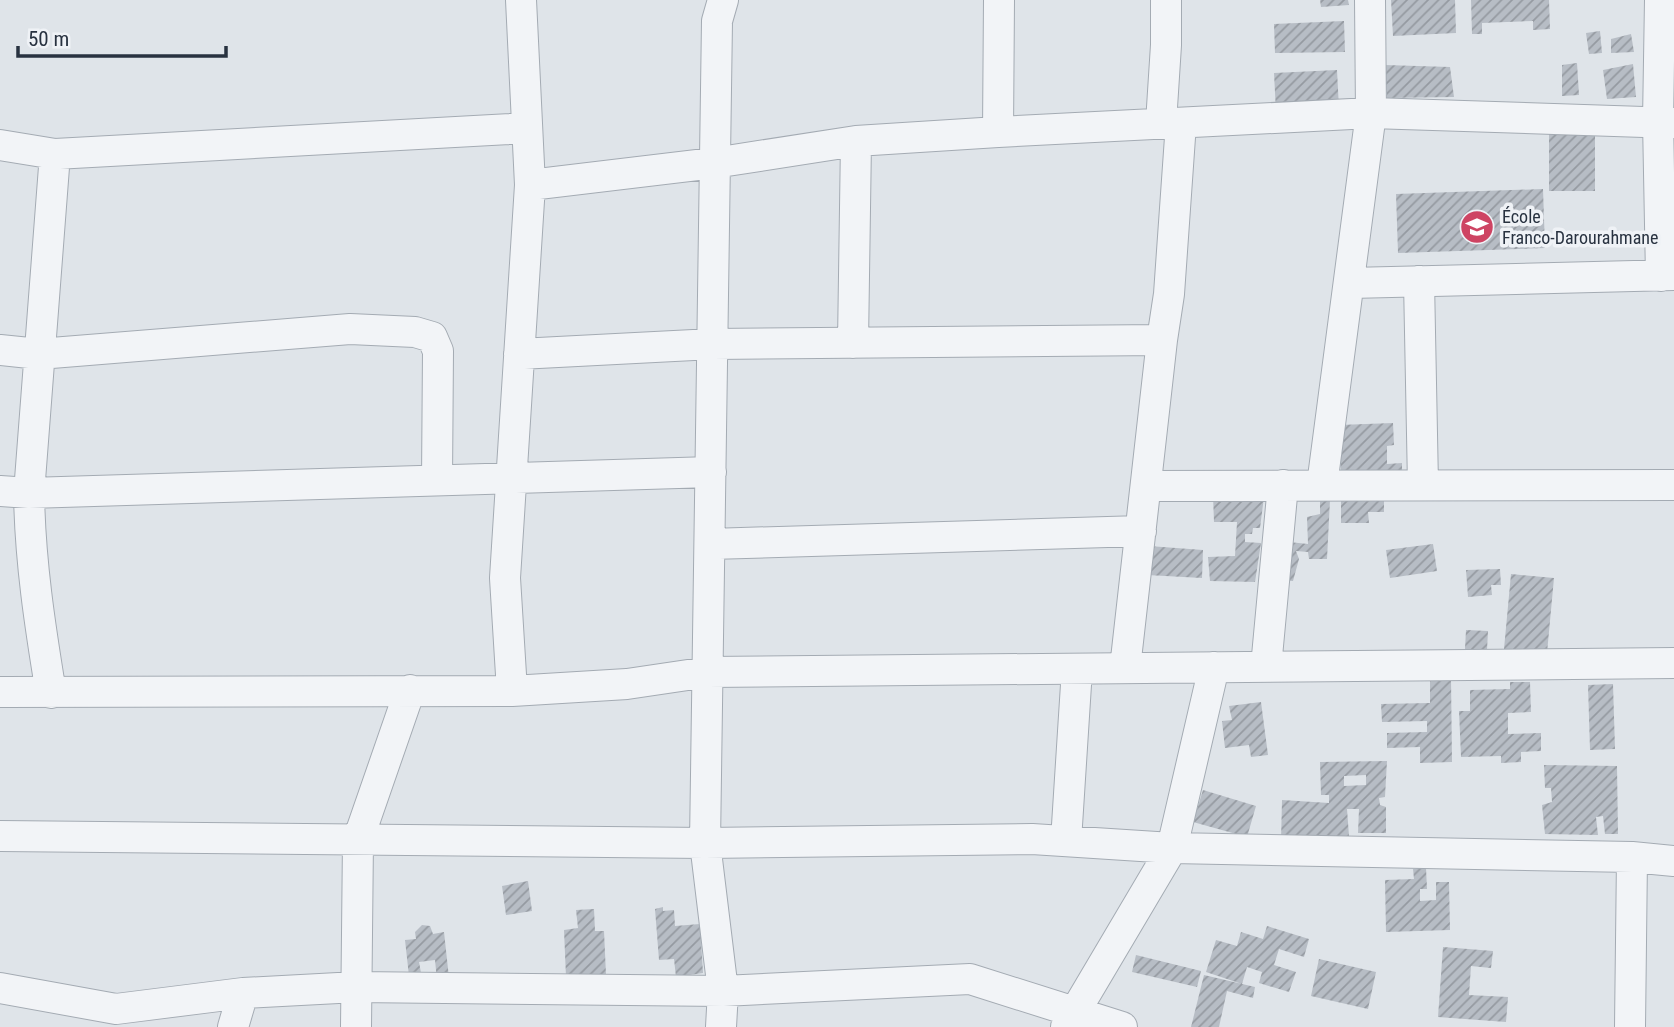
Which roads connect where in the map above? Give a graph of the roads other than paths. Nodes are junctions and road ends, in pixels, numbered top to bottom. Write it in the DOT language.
graph roads {
  1 [pos="723,0"];
  2 [pos="999,0"];
  3 [pos="1166,0"];
  4 [pos="1370,0"];
  5 [pos="1660,0"];
  6 [pos="516,2"];
  7 [pos="1371,113"];
  8 [pos="1666,122"];
  9 [pos="1171,123"];
  10 [pos="527,128"];
  11 [pos="999,132"];
  12 [pos="856,141"];
  13 [pos="0,145"];
  14 [pos="55,154"];
  15 [pos="714,163"];
  16 [pos="530,185"];
  17 [pos="1668,275"];
  18 [pos="1419,281"];
  19 [pos="1350,283"];
  20 [pos="1162,340"];
  21 [pos="853,343"];
  22 [pos="713,344"];
  23 [pos="0,350"];
  24 [pos="39,354"];
  25 [pos="519,354"];
  26 [pos="711,472"];
  27 [pos="512,477"];
  28 [pos="437,480"];
  29 [pos="1283,485"];
  30 [pos="1322,485"];
  31 [pos="1423,485"];
  32 [pos="1674,485"];
  33 [pos="1146,486"];
  34 [pos="15,492"];
  35 [pos="1141,531"];
  36 [pos="710,544"];
  37 [pos="1674,663"];
  38 [pos="1214,667"];
  39 [pos="1266,667"];
  40 [pos="1125,668"];
  41 [pos="1077,669"];
  42 [pos="708,672"];
  43 [pos="410,690"];
  44 [pos="512,691"];
  45 [pos="0,692"];
  46 [pos="51,693"];
  47 [pos="0,836"];
  48 [pos="358,840"];
  49 [pos="1066,841"];
  50 [pos="705,843"];
  51 [pos="1172,848"];
  52 [pos="1633,856"];
  53 [pos="1674,861"];
  54 [pos="357,987"];
  55 [pos="0,988"];
  56 [pos="723,991"];
  57 [pos="243,993"];
  58 [pos="1069,1020"];
  59 [pos="233,1027"];
  60 [pos="356,1027"];
  61 [pos="721,1027"];
  62 [pos="1122,1027"];
  63 [pos="1630,1027"];
  1 -- 15 [label="street"];
  2 -- 11 [label="street"];
  3 -- 9 [label="street"];
  4 -- 7 [label="street"];
  5 -- 8 [label="street"];
  6 -- 10 [label="street"];
  7 -- 8 [label="street"];
  7 -- 9 [label="street"];
  7 -- 19 [label="street"];
  8 -- 17 [label="street"];
  9 -- 11 [label="street"];
  9 -- 20 [label="street"];
  10 -- 14 [label="street"];
  10 -- 16 [label="street"];
  11 -- 12 [label="street"];
  12 -- 15 [label="street"];
  12 -- 21 [label="street"];
  13 -- 14 [label="street"];
  14 -- 24 [label="street"];
  15 -- 16 [label="street"];
  15 -- 22 [label="street"];
  16 -- 25 [label="street"];
  17 -- 18 [label="street"];
  18 -- 19 [label="street"];
  18 -- 31 [label="street"];
  19 -- 30 [label="street"];
  20 -- 21 [label="street"];
  20 -- 33 [label="street"];
  21 -- 22 [label="street"];
  22 -- 25 [label="street"];
  22 -- 26 [label="street"];
  23 -- 24 [label="street"];
  24 -- 28 [label="street"];
  24 -- 34 [label="street"];
  25 -- 27 [label="street"];
  26 -- 27 [label="street"];
  26 -- 36 [label="street"];
  27 -- 28 [label="street"];
  27 -- 44 [label="street"];
  28 -- 34 [label="street"];
  29 -- 30 [label="street"];
  29 -- 33 [label="street"];
  29 -- 39 [label="street"];
  30 -- 31 [label="street"];
  31 -- 32 [label="street"];
  33 -- 35 [label="street"];
  34 -- 46 [label="street"];
  35 -- 36 [label="street"];
  35 -- 40 [label="street"];
  36 -- 42 [label="street"];
  37 -- 39 [label="street"];
  38 -- 39 [label="street"];
  38 -- 40 [label="street"];
  38 -- 51 [label="street"];
  40 -- 41 [label="street"];
  41 -- 42 [label="street"];
  41 -- 49 [label="street"];
  42 -- 44 [label="street"];
  42 -- 50 [label="street"];
  43 -- 44 [label="street"];
  43 -- 46 [label="street"];
  43 -- 48 [label="street"];
  45 -- 46 [label="street"];
  47 -- 48 [label="street"];
  48 -- 50 [label="street"];
  48 -- 54 [label="street"];
  49 -- 50 [label="street"];
  49 -- 51 [label="street"];
  50 -- 56 [label="street"];
  51 -- 52 [label="street"];
  51 -- 58 [label="street"];
  52 -- 53 [label="street"];
  52 -- 63 [label="street"];
  54 -- 56 [label="street"];
  54 -- 57 [label="street"];
  54 -- 60 [label="street"];
  55 -- 57 [label="street"];
  56 -- 58 [label="street"];
  56 -- 61 [label="street"];
  57 -- 59 [label="street"];
  58 -- 62 [label="street"];
}
